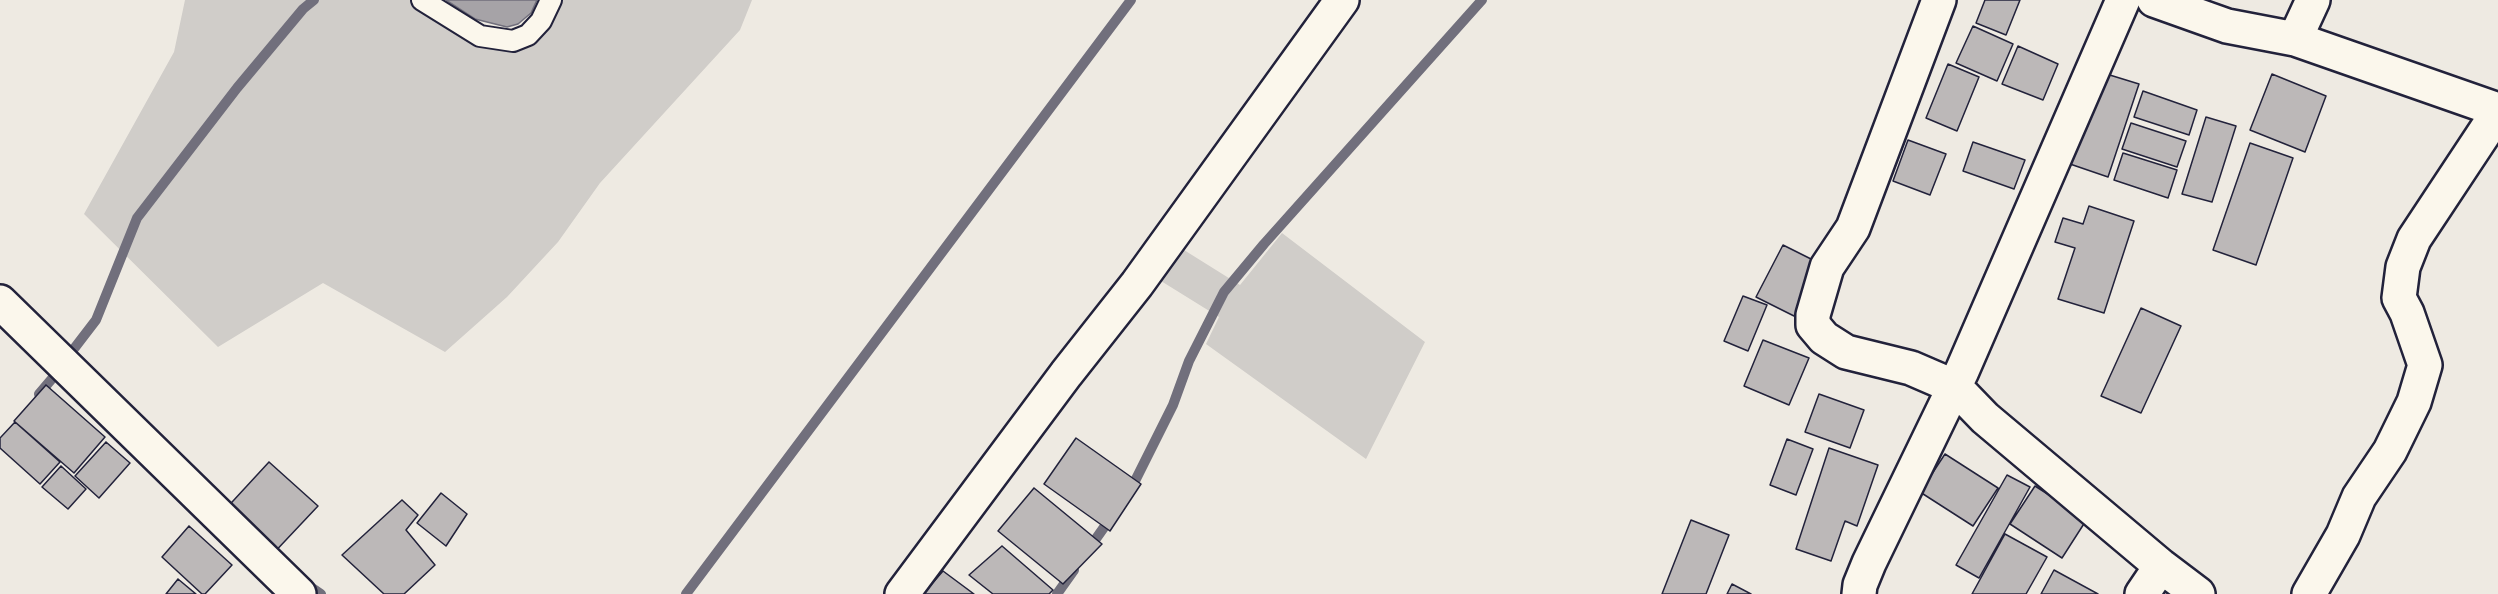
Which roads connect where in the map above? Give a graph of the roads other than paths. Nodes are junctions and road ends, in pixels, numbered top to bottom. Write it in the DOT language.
graph roads {
  1 [pos="422,0"];
  2 [pos="550,0"];
  3 [pos="1342,0"];
  4 [pos="1939,0"];
  5 [pos="2123,0"];
  6 [pos="2154,0"];
  7 [pos="2313,0"];
  8 [pos="2295,39"];
  9 [pos="2498,111"];
  10 [pos="0,302"];
  11 [pos="1955,387"];
  12 [pos="2161,566"];
  13 [pos="298,594"];
  14 [pos="902,594"];
  15 [pos="1859,594"];
  16 [pos="2142,594"];
  17 [pos="2198,594"];
  18 [pos="2309,594"];
  1 -- 2 [label="lane"];
  3 -- 14 [label="street"];
  4 -- 11 [label="street"];
  5 -- 11 [label="street"];
  6 -- 8 [label="street"];
  7 -- 8 [label="street"];
  8 -- 9 [label="street"];
  9 -- 18 [label="street"];
  10 -- 13 [label="street"];
  11 -- 12 [label="street"];
  11 -- 15 [label="street"];
  12 -- 16 [label="street"];
  12 -- 17 [label="street"];
}
